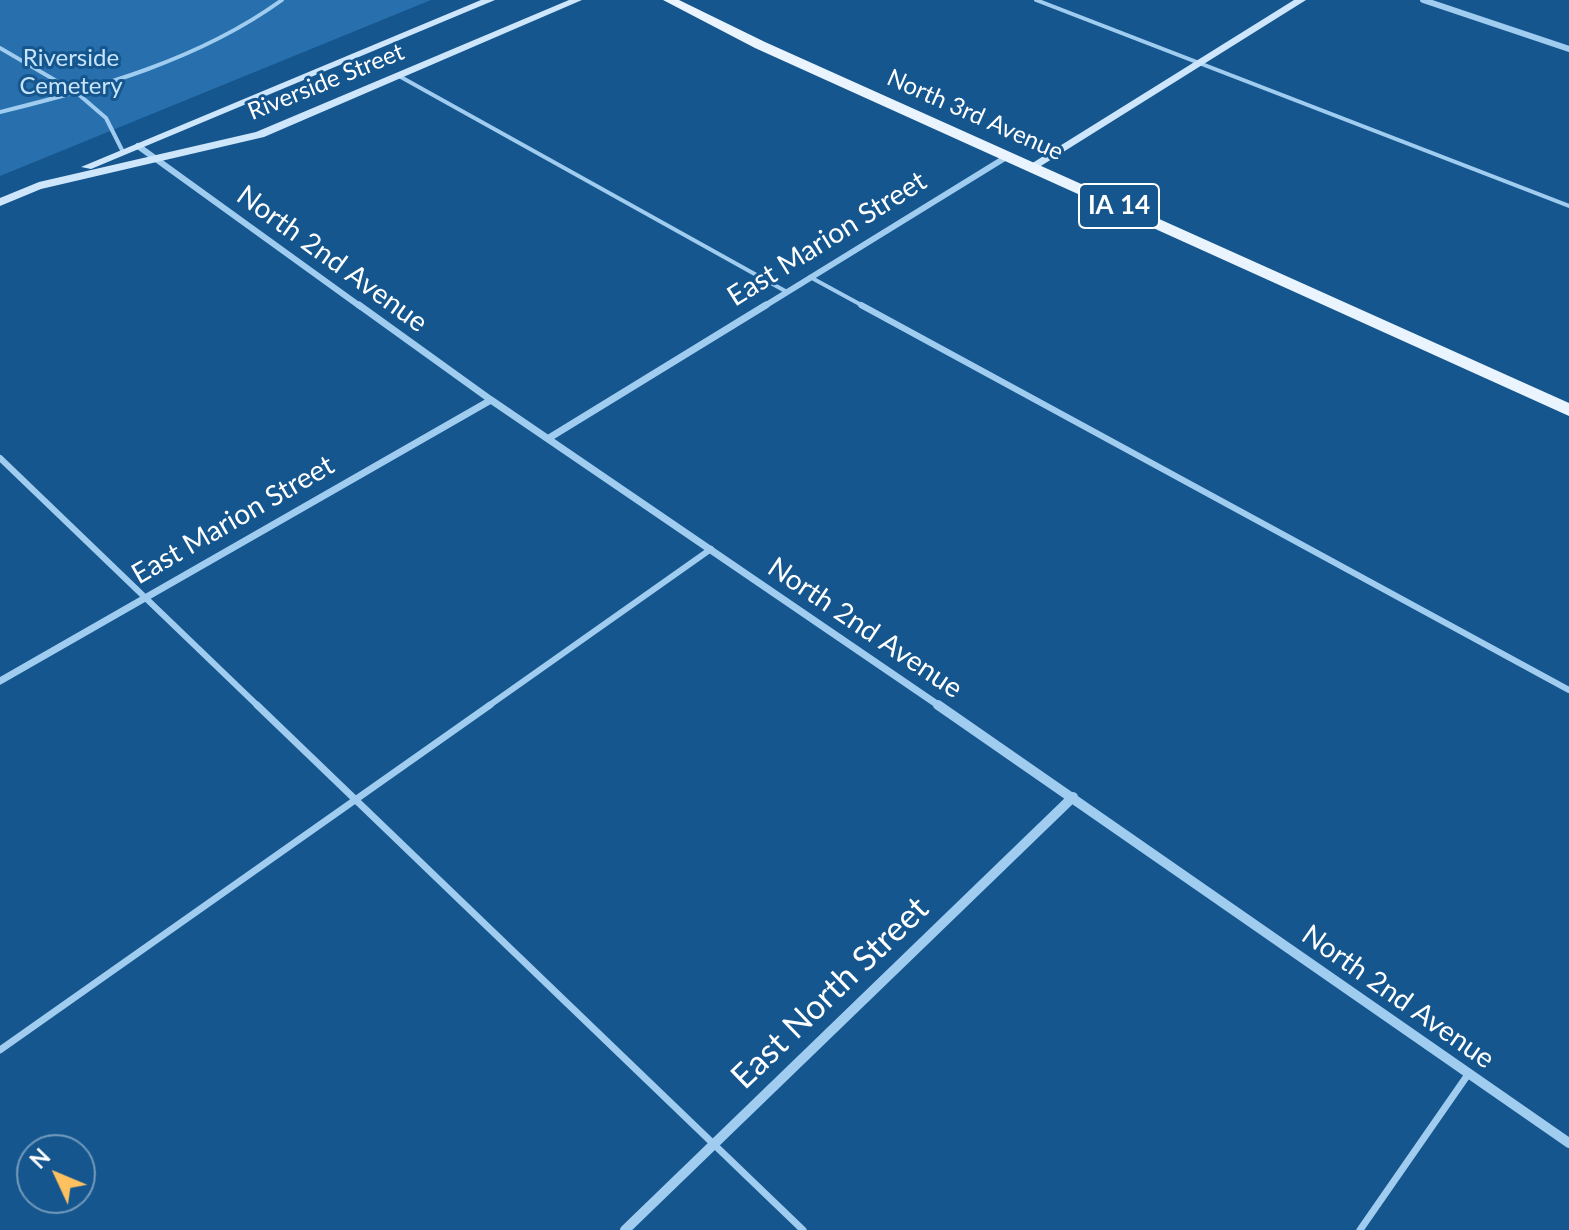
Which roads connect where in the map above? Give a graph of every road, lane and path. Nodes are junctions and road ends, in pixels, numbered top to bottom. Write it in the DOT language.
graph roads {
  1 [pos="282,0"];
  2 [pos="490,0"];
  3 [pos="577,0"];
  4 [pos="669,0"];
  5 [pos="1036,0"];
  6 [pos="1301,0"];
  7 [pos="1423,0"];
  8 [pos="0,48"];
  9 [pos="1569,49"];
  10 [pos="1199,63"];
  11 [pos="399,76"];
  12 [pos="77,93"];
  13 [pos="0,112"];
  14 [pos="138,146"];
  15 [pos="123,152"];
  16 [pos="1008,156"];
  17 [pos="155,159"];
  18 [pos="1032,167"];
  19 [pos="35,187"];
  20 [pos="0,202"];
  21 [pos="1569,206"];
  22 [pos="810,277"];
  23 [pos="787,292"];
  24 [pos="491,400"];
  25 [pos="1569,410"];
  26 [pos="549,438"];
  27 [pos="0,458"];
  28 [pos="711,549"];
  29 [pos="146,598"];
  30 [pos="0,681"];
  31 [pos="1569,690"];
  32 [pos="1073,797"];
  33 [pos="355,799"];
  34 [pos="0,1050"];
  35 [pos="1469,1073"];
  36 [pos="1569,1143"];
  37 [pos="714,1144"];
  38 [pos="625,1230"];
  39 [pos="803,1230"];
  40 [pos="1360,1230"];
  1 -- 12 [label="lane"];
  2 -- 14 [label="street, Riverside Street"];
  3 -- 11 [label="street, Riverside Street"];
  4 -- 16 [label="main road, North 3rd Avenue / IA 14"];
  5 -- 10 [label="lane"];
  6 -- 10 [label="street"];
  7 -- 9 [label="street"];
  8 -- 12 [label="lane"];
  10 -- 18 [label="street"];
  10 -- 21 [label="lane"];
  11 -- 17 [label="street, Riverside Street"];
  11 -- 23 [label="lane"];
  12 -- 13 [label="lane"];
  12 -- 15 [label="lane"];
  14 -- 15 [label="street, Riverside Street"];
  14 -- 17 [label="street, North 2nd Avenue"];
  15 -- 19 [label="street, Riverside Street"];
  16 -- 18 [label="main road, North 3rd Avenue / IA 14"];
  16 -- 22 [label="street, East Marion Street"];
  17 -- 19 [label="street, Riverside Street"];
  17 -- 24 [label="street, North 2nd Avenue"];
  18 -- 25 [label="main road, North 3rd Avenue / IA 14"];
  19 -- 20 [label="street, Riverside Street"];
  22 -- 23 [label="street, East Marion Street"];
  22 -- 31 [label="lane"];
  23 -- 26 [label="street, East Marion Street"];
  24 -- 26 [label="street, North 2nd Avenue"];
  24 -- 29 [label="street, East Marion Street"];
  26 -- 28 [label="street, North 2nd Avenue"];
  27 -- 29 [label="lane"];
  28 -- 32 [label="street, North 2nd Avenue"];
  28 -- 33 [label="lane"];
  29 -- 30 [label="street, East Marion Street"];
  29 -- 33 [label="lane"];
  32 -- 35 [label="street, North 2nd Avenue"];
  32 -- 37 [label="street, East North Street"];
  33 -- 34 [label="lane"];
  33 -- 37 [label="lane"];
  35 -- 36 [label="street, North 2nd Avenue"];
  35 -- 40 [label="lane"];
  37 -- 38 [label="street, East North Street"];
  37 -- 39 [label="lane"];
}
